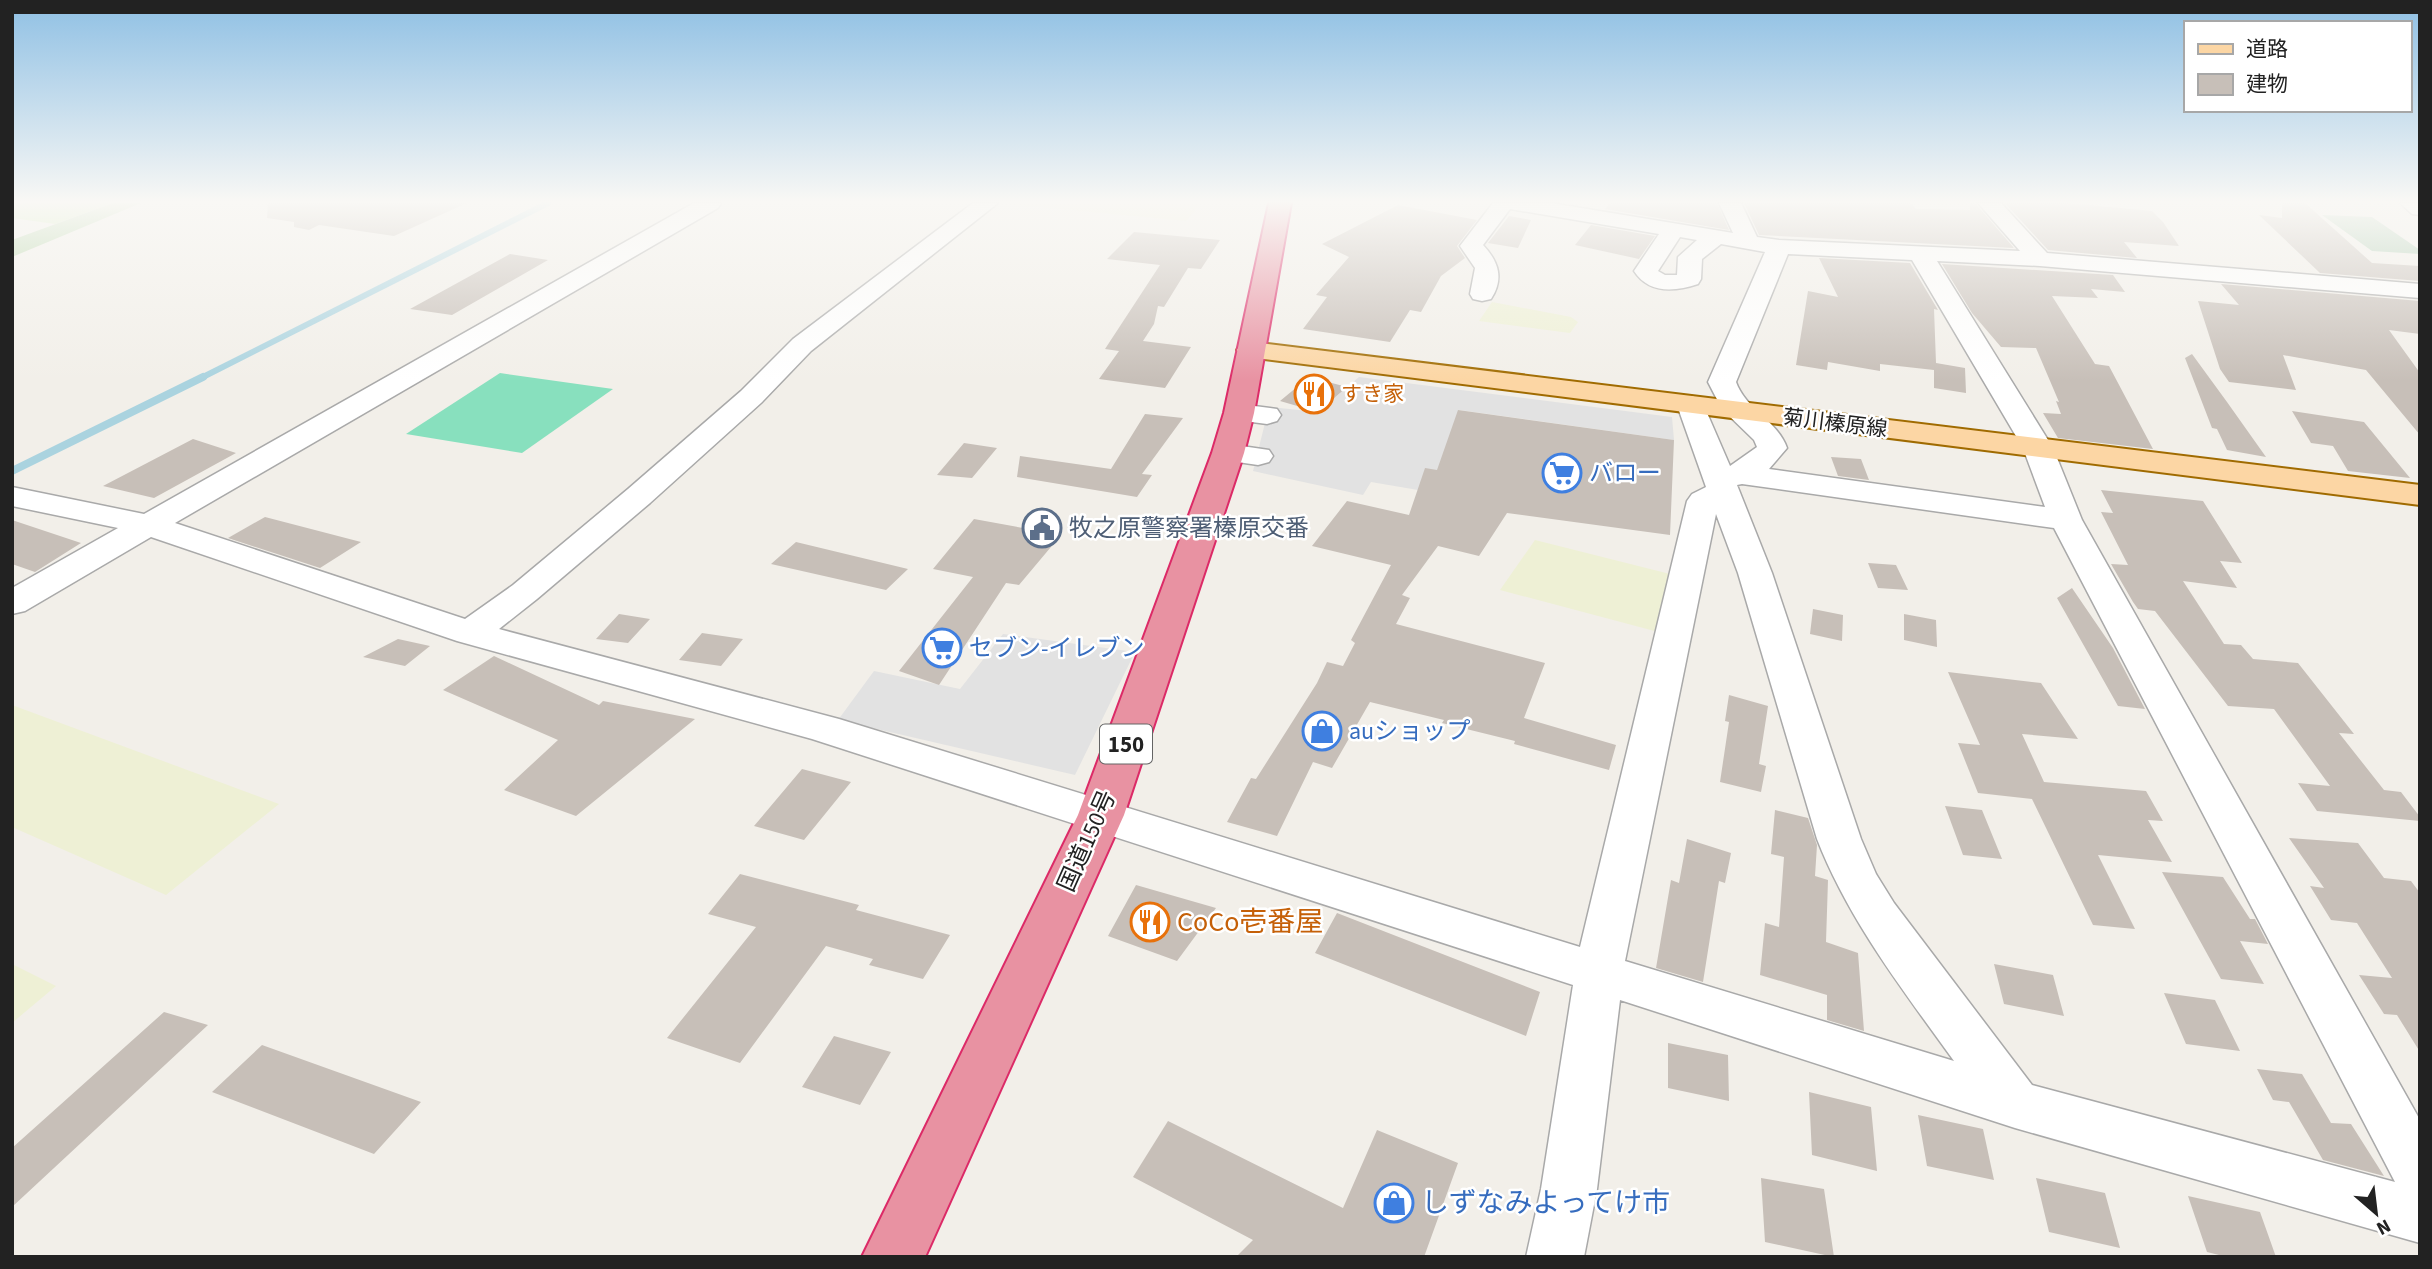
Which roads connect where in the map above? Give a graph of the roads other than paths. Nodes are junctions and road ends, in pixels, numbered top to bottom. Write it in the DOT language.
graph roads {
  1 [pos="607,262"];
  2 [pos="910,262"];
  3 [pos="1268,262"];
  4 [pos="1485,262"];
  5 [pos="1652,262"];
  6 [pos="1690,262"];
  7 [pos="1773,262"];
  8 [pos="1925,262"];
  9 [pos="2078,262"];
  10 [pos="2420,291"];
  11 [pos="1482,294"];
  12 [pos="1251,351"];
  13 [pos="1737,411"];
  14 [pos="1687,417"];
  15 [pos="2038,448"];
  16 [pos="1728,482"];
  17 [pos="2420,495"];
  18 [pos="12,496"];
  19 [pos="2066,520"];
  20 [pos="149,525"];
  21 [pos="12,603"];
  22 [pos="470,633"];
  23 [pos="1101,815"];
  24 [pos="1599,971"];
  25 [pos="2015,1104"];
  26 [pos="2405,1122"];
  27 [pos="2420,1174"];
  28 [pos="2420,1216"];
  29 [pos="893,1257"];
  30 [pos="1555,1257"];
  1 -- 20 [label="street"];
  2 -- 22 [label="street"];
  3 -- 12 [label="highway, 国道150号 / 150"];
  4 -- 11 [label="street"];
  5 -- 6 [label="street"];
  7 -- 13 [label="street"];
  8 -- 15 [label="street"];
  9 -- 10 [label="street"];
  12 -- 14 [label="main road, 菊川榛原線"];
  12 -- 23 [label="highway, 国道150号 / 150"];
  13 -- 14 [label="main road, 菊川榛原線"];
  13 -- 15 [label="main road, 菊川榛原線"];
  13 -- 16 [label="street"];
  14 -- 16 [label="street"];
  15 -- 17 [label="main road, 菊川榛原線"];
  15 -- 19 [label="street"];
  16 -- 19 [label="street"];
  16 -- 24 [label="street"];
  16 -- 25 [label="street"];
  18 -- 20 [label="street"];
  19 -- 26 [label="street"];
  20 -- 21 [label="street"];
  20 -- 22 [label="street"];
  22 -- 23 [label="street"];
  23 -- 24 [label="street"];
  23 -- 29 [label="highway, 国道150号 / 150"];
  24 -- 25 [label="street"];
  24 -- 30 [label="street"];
  25 -- 28 [label="street"];
  26 -- 27 [label="street"];
}
